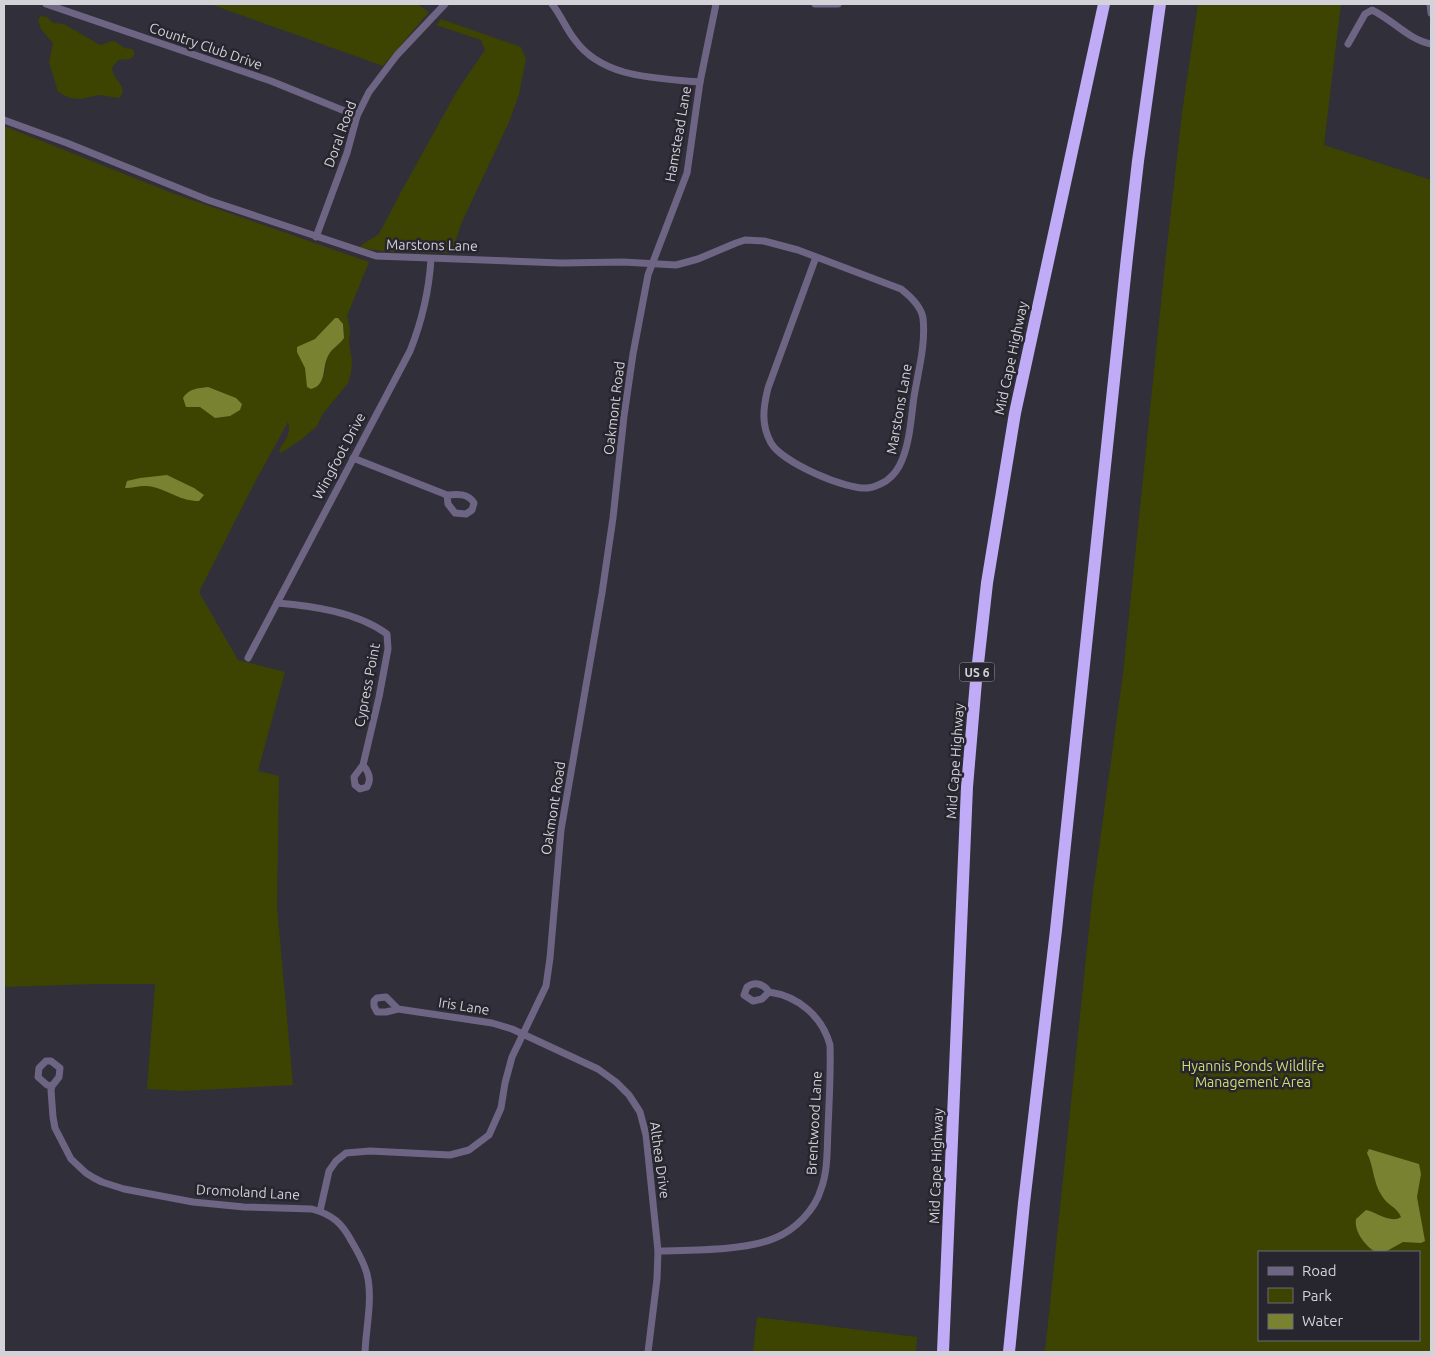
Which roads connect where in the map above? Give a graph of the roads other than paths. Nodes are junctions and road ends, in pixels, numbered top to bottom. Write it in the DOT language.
graph roads {
  1 [pos="46,4"];
  2 [pos="445,4"];
  3 [pos="552,4"];
  4 [pos="716,4"];
  5 [pos="815,4"];
  6 [pos="838,4"];
  7 [pos="1104,4"];
  8 [pos="1160,4"];
  9 [pos="1430,4"];
  10 [pos="1373,7"];
  11 [pos="1431,14"];
  12 [pos="1348,44"];
  13 [pos="1431,44"];
  14 [pos="700,82"];
  15 [pos="357,116"];
  16 [pos="4,120"];
  17 [pos="316,237"];
  18 [pos="816,257"];
  19 [pos="431,258"];
  20 [pos="652,264"];
  21 [pos="353,458"];
  22 [pos="447,495"];
  23 [pos="277,602"];
  24 [pos="248,658"];
  25 [pos="363,765"];
  26 [pos="769,992"];
  27 [pos="398,1009"];
  28 [pos="524,1034"];
  29 [pos="52,1086"];
  30 [pos="320,1211"];
  31 [pos="658,1251"];
  32 [pos="365,1352"];
  33 [pos="648,1352"];
  34 [pos="943,1352"];
  35 [pos="1009,1352"];
  1 -- 15 [label="street, Country Club Drive"];
  2 -- 15 [label="street, Doral Road"];
  3 -- 14 [label="street"];
  4 -- 14 [label="street, Hamstead Lane"];
  5 -- 6 [label="street"];
  7 -- 34 [label="highway, Mid Cape Highway / US 6"];
  8 -- 35 [label="highway"];
  9 -- 11 [label="street"];
  10 -- 12 [label="street"];
  10 -- 13 [label="street"];
  14 -- 20 [label="street, Hamstead Lane"];
  15 -- 17 [label="street, Doral Road"];
  16 -- 17 [label="street, Marstons Lane"];
  17 -- 19 [label="street, Marstons Lane"];
  18 -- 18 [label="street, Marstons Lane"];
  18 -- 20 [label="street, Marstons Lane"];
  19 -- 20 [label="street, Marstons Lane"];
  19 -- 21 [label="street, Wingfoot Drive"];
  20 -- 28 [label="street, Oakmont Road"];
  21 -- 22 [label="street"];
  21 -- 23 [label="street, Wingfoot Drive"];
  23 -- 24 [label="street, Wingfoot Drive"];
  23 -- 25 [label="street, Cypress Point"];
  26 -- 31 [label="street, Brentwood Lane"];
  27 -- 28 [label="street, Iris Lane"];
  28 -- 30 [label="street, Oakmont Road"];
  28 -- 31 [label="street, Althea Drive"];
  29 -- 30 [label="street, Dromoland Lane"];
  30 -- 32 [label="street, Dromoland Lane"];
  31 -- 33 [label="street, Althea Drive"];
}
